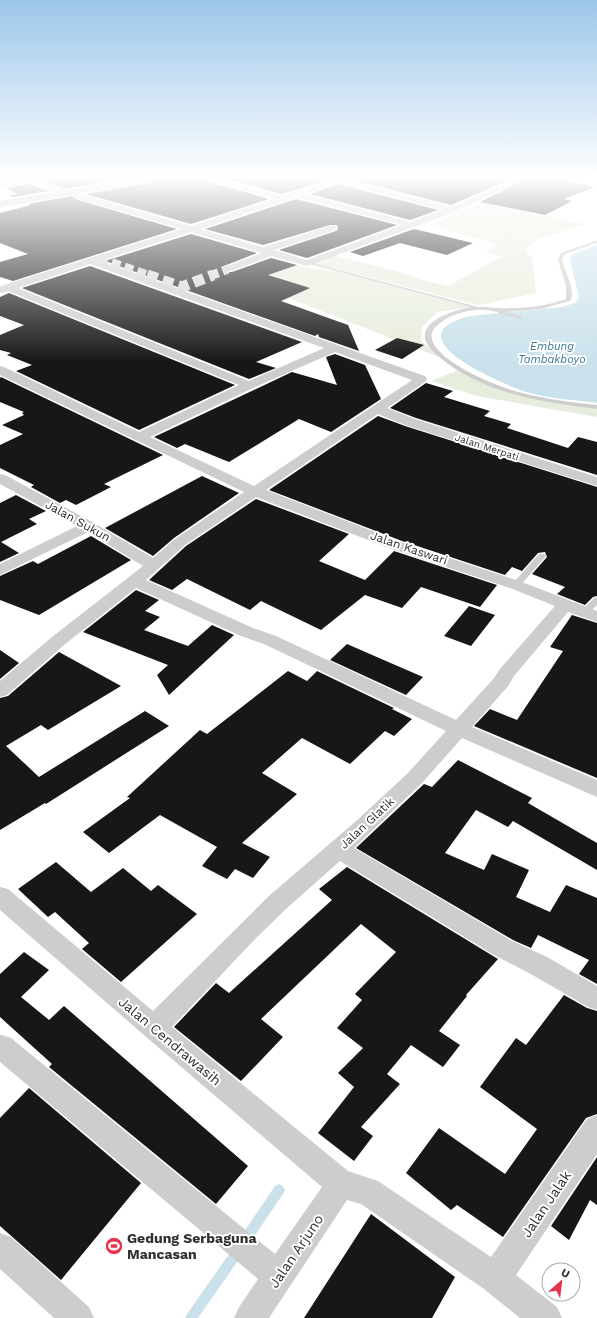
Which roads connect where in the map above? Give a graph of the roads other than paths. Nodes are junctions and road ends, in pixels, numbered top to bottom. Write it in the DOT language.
graph roads {
  1 [pos="159,240"];
  2 [pos="228,240"];
  3 [pos="300,240"];
  4 [pos="371,240"];
  5 [pos="597,241"];
  6 [pos="268,251"];
  7 [pos="90,261"];
  8 [pos="307,263"];
  9 [pos="228,268"];
  10 [pos="4,289"];
  11 [pos="481,308"];
  12 [pos="491,310"];
  13 [pos="520,317"];
  14 [pos="335,348"];
  15 [pos="1,372"];
  16 [pos="249,385"];
  17 [pos="597,407"];
  18 [pos="378,409"];
  19 [pos="140,437"];
  20 [pos="0,478"];
  21 [pos="597,482"];
  22 [pos="254,491"];
  23 [pos="89,526"];
  24 [pos="542,556"];
  25 [pos="154,566"];
  26 [pos="0,570"];
  27 [pos="134,581"];
  28 [pos="516,585"];
  29 [pos="597,600"];
  30 [pos="565,605"];
  31 [pos="591,615"];
  32 [pos="0,691"];
  33 [pos="459,729"];
  34 [pos="597,789"];
  35 [pos="339,850"];
  36 [pos="0,896"];
  37 [pos="597,999"];
  38 [pos="154,1028"];
  39 [pos="2,1047"];
  40 [pos="597,1129"];
  41 [pos="341,1184"];
  42 [pos="0,1248"];
  43 [pos="278,1276"];
  44 [pos="495,1278"];
  45 [pos="78,1318"];
  46 [pos="250,1318"];
  47 [pos="546,1318"];
  1 -- 7 [label="street"];
  2 -- 6 [label="street"];
  3 -- 6 [label="street"];
  4 -- 8 [label="street"];
  5 -- 12 [label="lane"];
  6 -- 8 [label="street"];
  6 -- 9 [label="street"];
  7 -- 10 [label="street"];
  7 -- 14 [label="street"];
  8 -- 11 [label="lane"];
  10 -- 16 [label="street"];
  11 -- 12 [label="lane"];
  11 -- 17 [label="lane"];
  12 -- 13 [label="lane"];
  14 -- 16 [label="street"];
  14 -- 18 [label="street"];
  15 -- 19 [label="street, Jalan Kaswari"];
  16 -- 19 [label="street"];
  18 -- 21 [label="street, Jalan Merpati"];
  18 -- 22 [label="street"];
  19 -- 22 [label="street, Jalan Kaswari"];
  20 -- 23 [label="street, Jalan Sukun"];
  22 -- 25 [label="street"];
  22 -- 28 [label="street, Jalan Kaswari"];
  23 -- 25 [label="street, Jalan Sukun"];
  23 -- 26 [label="street"];
  24 -- 28 [label="lane"];
  25 -- 27 [label="street"];
  27 -- 32 [label="street"];
  27 -- 33 [label="street"];
  28 -- 30 [label="street, Jalan Kaswari"];
  29 -- 31 [label="lane"];
  30 -- 31 [label="street, Jalan Kaswari"];
  30 -- 33 [label="street, Jalan Glatik"];
  33 -- 34 [label="street"];
  33 -- 35 [label="street, Jalan Glatik"];
  35 -- 37 [label="street"];
  35 -- 38 [label="street, Jalan Glatik"];
  36 -- 38 [label="street, Jalan Cendrawasih"];
  38 -- 41 [label="street, Jalan Cendrawasih"];
  39 -- 43 [label="street"];
  40 -- 44 [label="street, Jalan Jalak"];
  41 -- 43 [label="street, Jalan Arjuno"];
  41 -- 44 [label="street"];
  42 -- 45 [label="street"];
  43 -- 46 [label="street, Jalan Arjuno"];
  44 -- 47 [label="street"];
}
